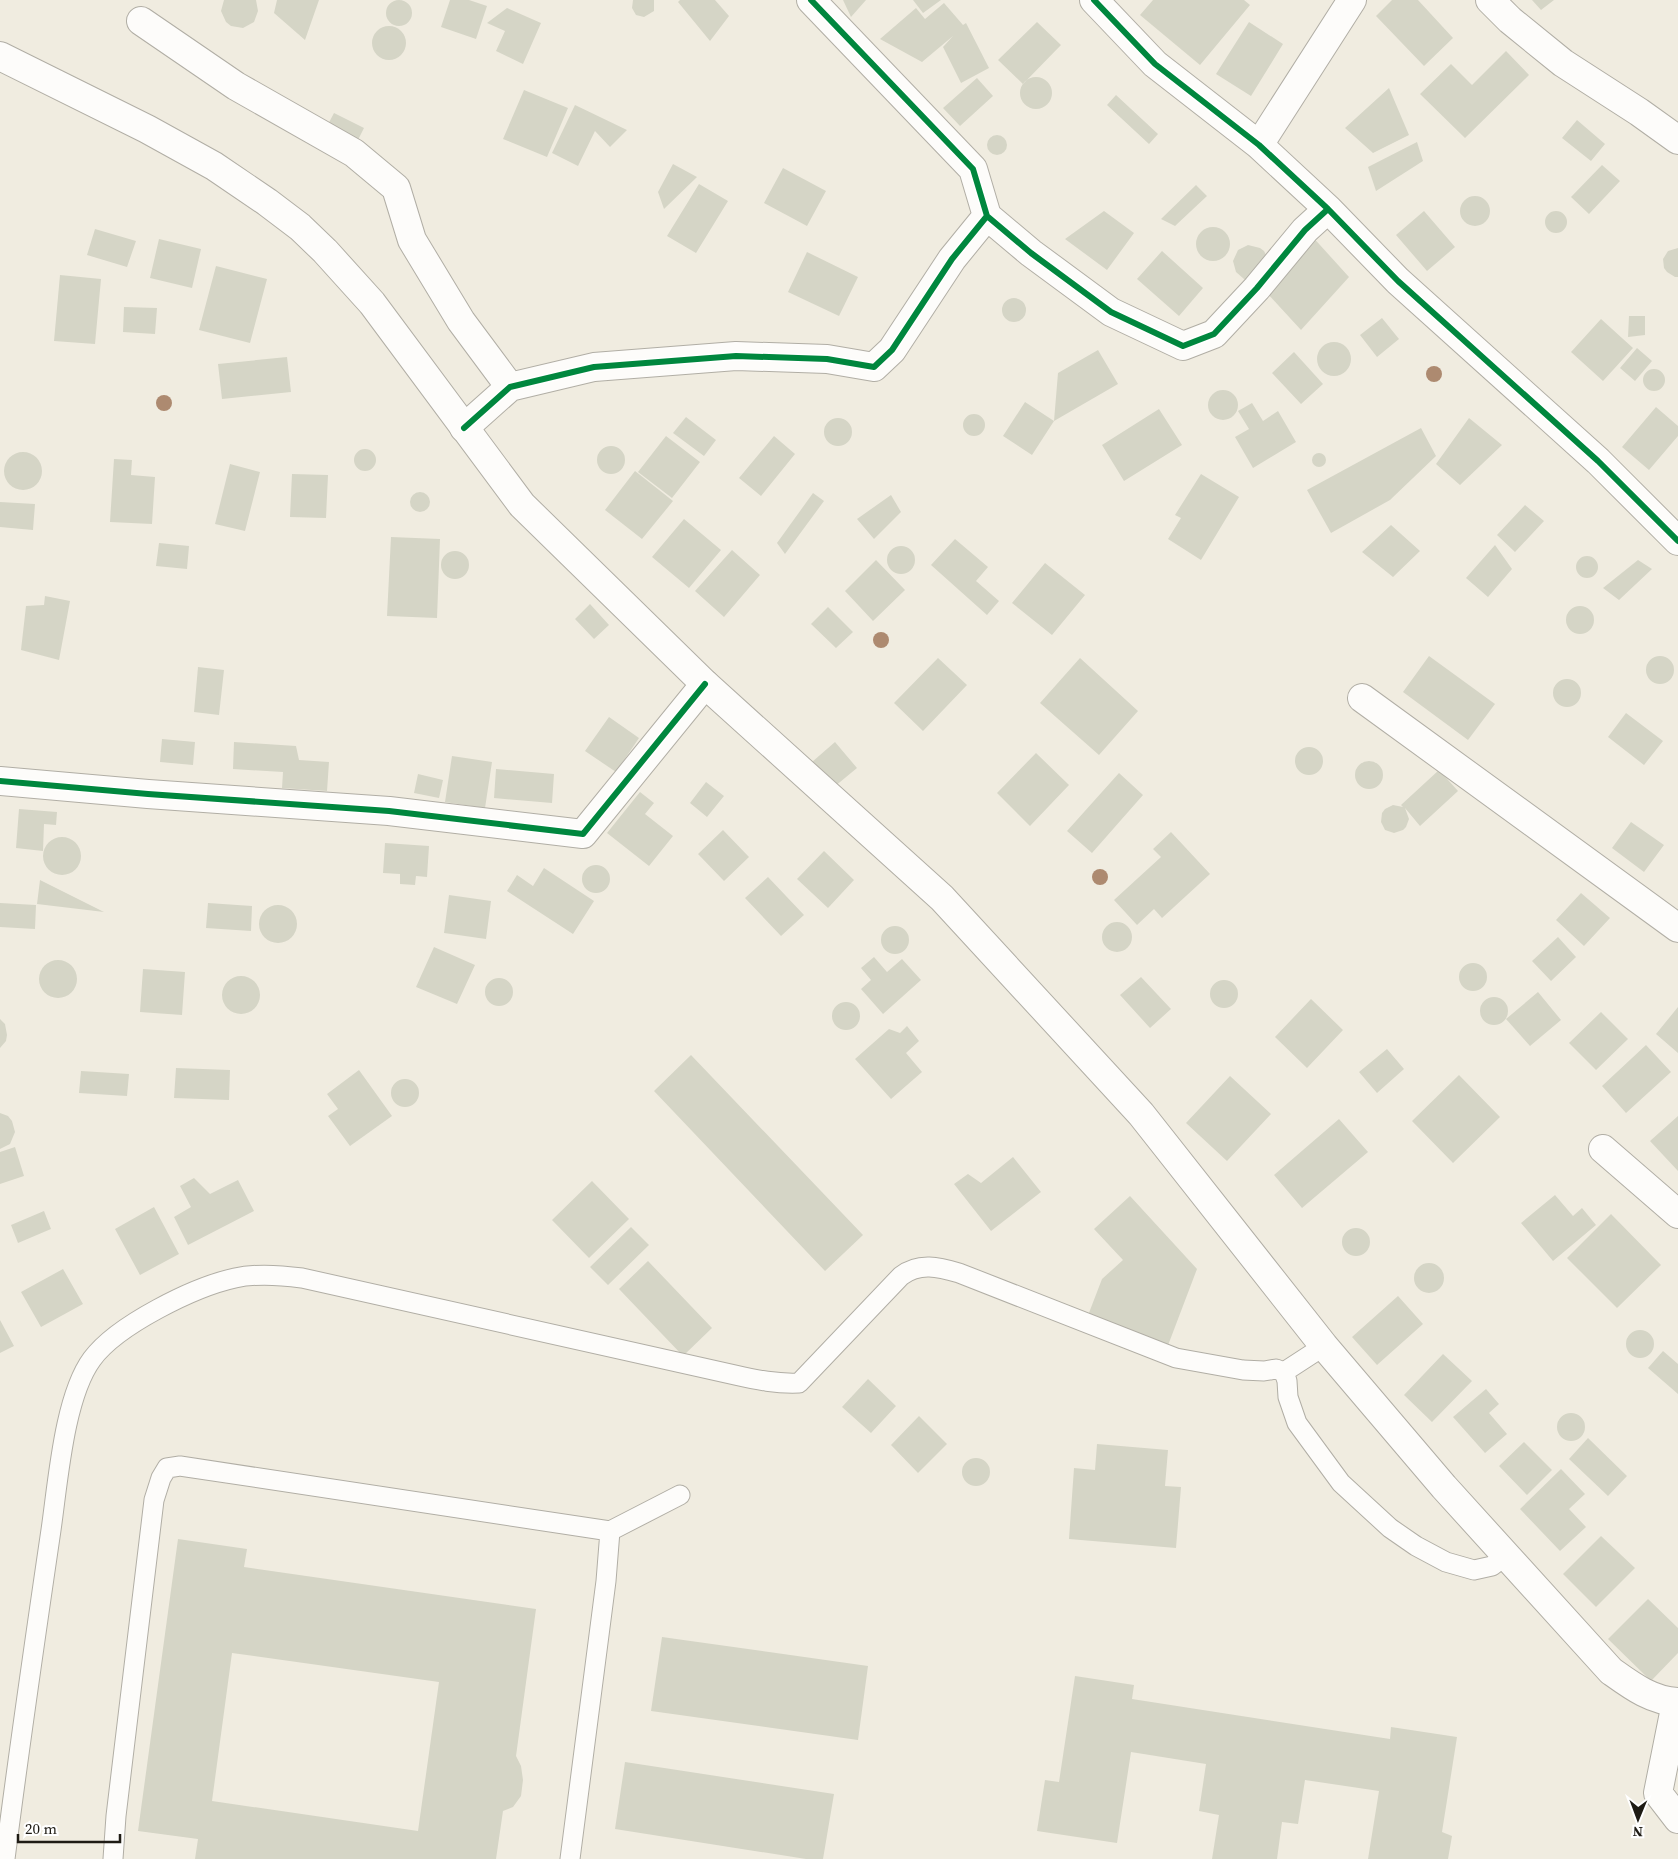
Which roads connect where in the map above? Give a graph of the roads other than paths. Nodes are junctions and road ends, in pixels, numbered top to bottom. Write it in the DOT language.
graph roads {
  1 [pos="811,0"];
  2 [pos="1094,0"];
  3 [pos="1352,0"];
  4 [pos="1490,0"];
  5 [pos="140,21"];
  6 [pos="0,56"];
  7 [pos="1678,140"];
  8 [pos="1259,145"];
  9 [pos="1328,209"];
  10 [pos="987,216"];
  11 [pos="510,388"];
  12 [pos="464,428"];
  13 [pos="1678,541"];
  14 [pos="705,684"];
  15 [pos="1362,698"];
  16 [pos="0,781"];
  17 [pos="1678,928"];
  18 [pos="1603,1149"];
  19 [pos="1678,1214"];
  20 [pos="1324,1346"];
  21 [pos="1284,1372"];
  22 [pos="680,1495"];
  23 [pos="610,1531"];
  24 [pos="1506,1555"];
  25 [pos="1677,1702"];
  26 [pos="1678,1819"];
  27 [pos="5,1859"];
  28 [pos="113,1859"];
  29 [pos="570,1859"];
  1 -- 10 [label="street"];
  2 -- 8 [label="street"];
  3 -- 8 [label="street"];
  4 -- 7 [label="street"];
  5 -- 11 [label="street"];
  6 -- 12 [label="street"];
  8 -- 9 [label="street"];
  9 -- 10 [label="street"];
  9 -- 13 [label="street"];
  10 -- 11 [label="street"];
  11 -- 12 [label="street"];
  12 -- 14 [label="street"];
  14 -- 16 [label="street"];
  14 -- 20 [label="street"];
  15 -- 17 [label="street"];
  18 -- 19 [label="street"];
  20 -- 21 [label="lane"];
  20 -- 24 [label="street"];
  21 -- 24 [label="lane"];
  21 -- 27 [label="lane"];
  22 -- 23 [label="lane"];
  23 -- 28 [label="lane"];
  23 -- 29 [label="lane"];
  24 -- 25 [label="street"];
  25 -- 26 [label="street"];
}
